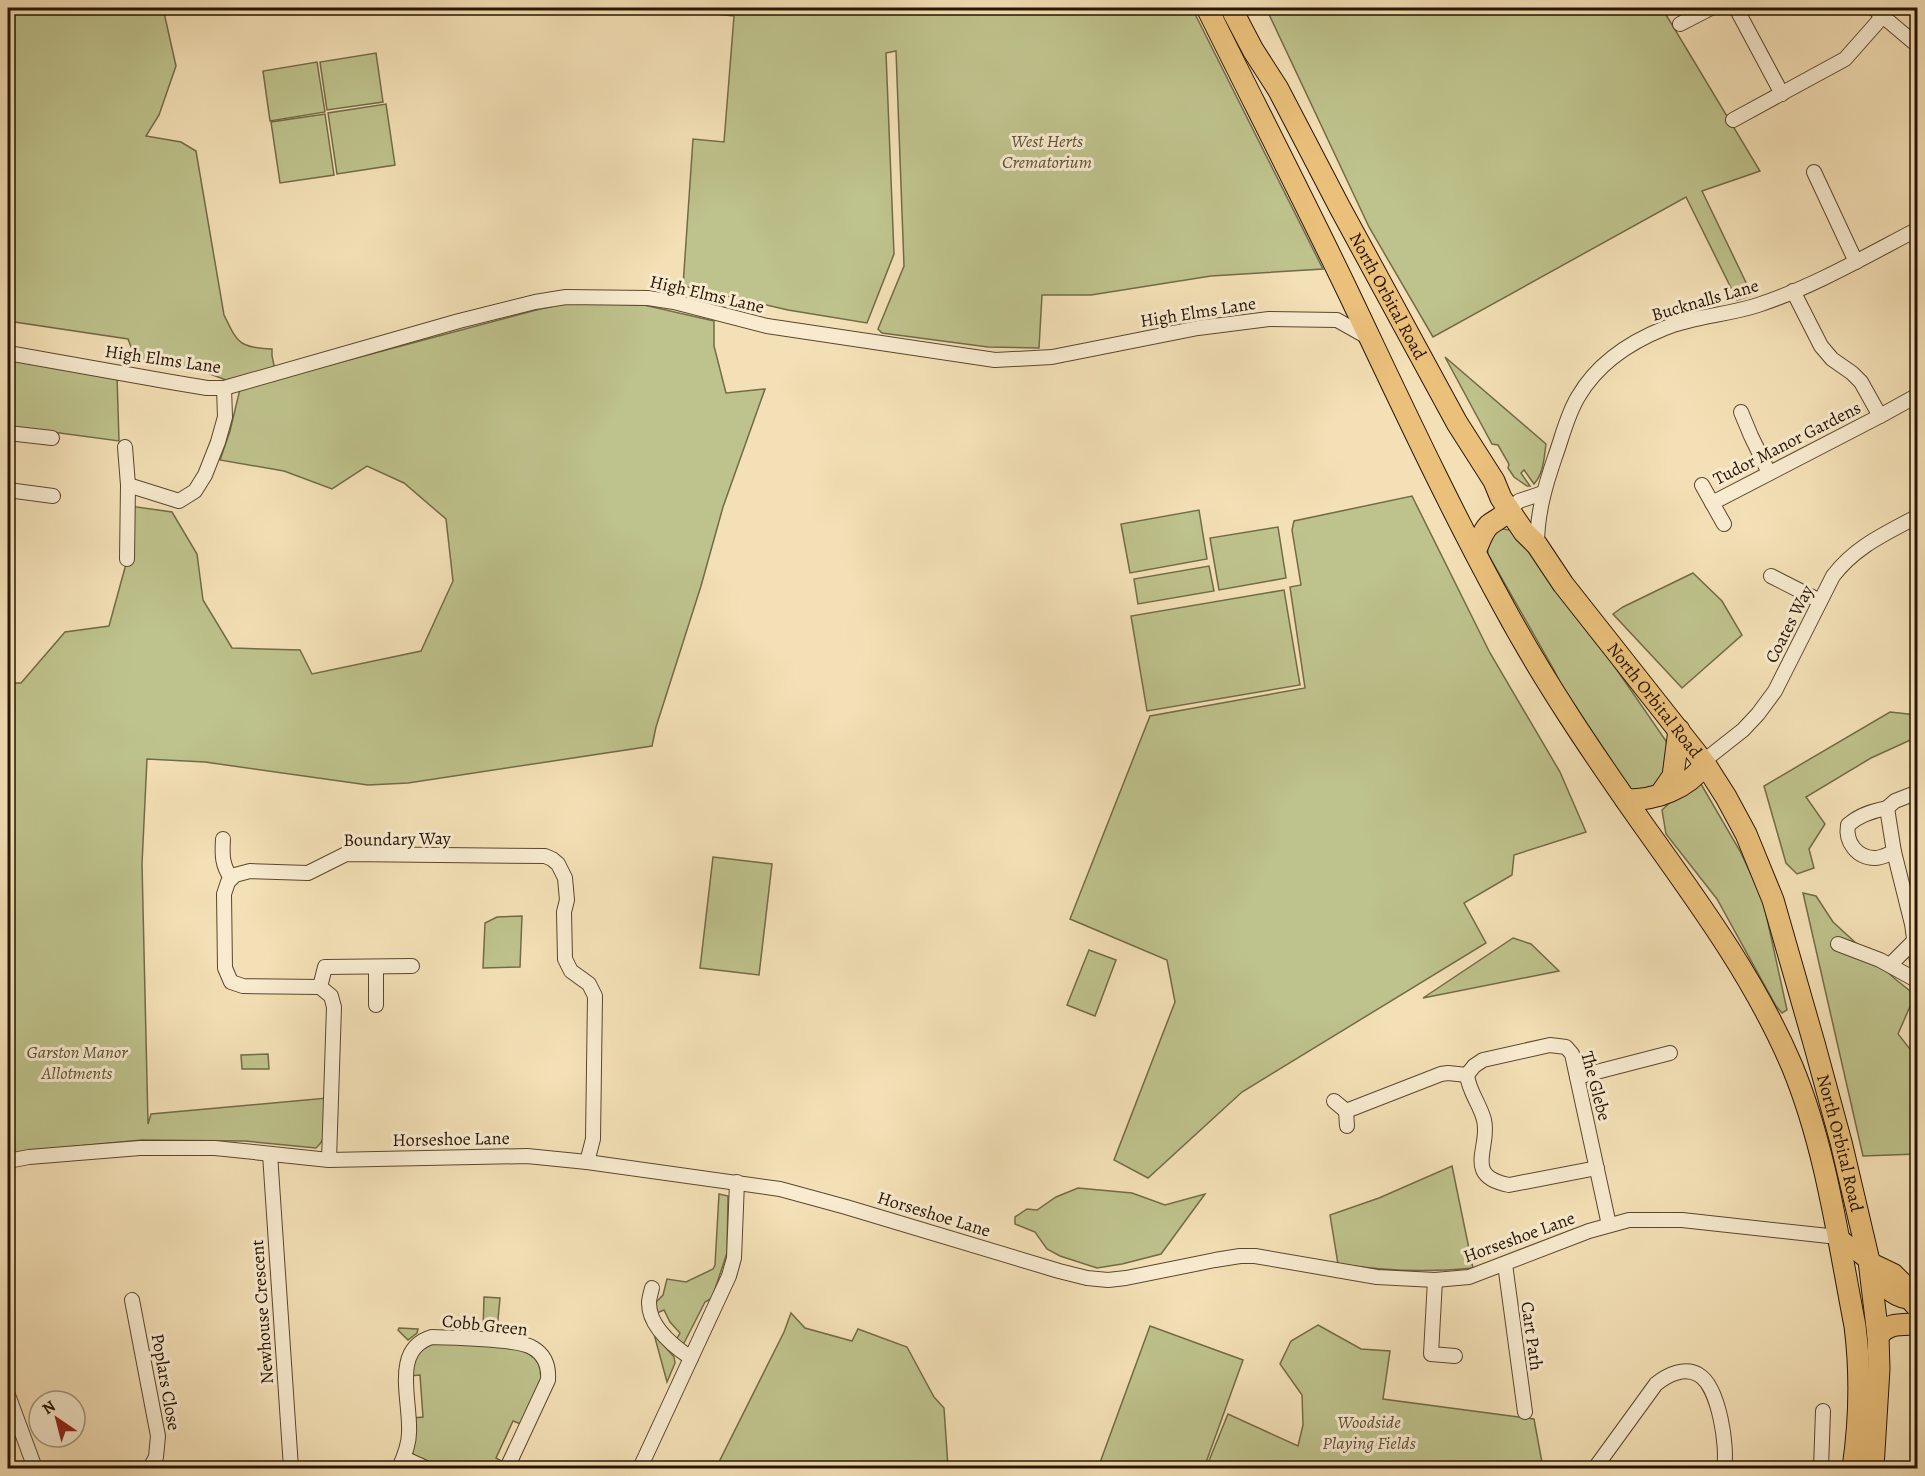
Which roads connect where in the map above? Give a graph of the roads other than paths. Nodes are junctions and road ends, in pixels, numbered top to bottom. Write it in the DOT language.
graph roads {
  1 [pos="1207,8"];
  2 [pos="1231,8"];
  3 [pos="1240,8"];
  4 [pos="1711,8"];
  5 [pos="1736,8"];
  6 [pos="1878,12"];
  7 [pos="1680,24"];
  8 [pos="1917,46"];
  9 [pos="1278,89"];
  10 [pos="1782,94"];
  11 [pos="1733,120"];
  12 [pos="1814,172"];
  13 [pos="1917,229"];
  14 [pos="1856,261"];
  15 [pos="1793,291"];
  16 [pos="1351,297"];
  17 [pos="1336,320"];
  18 [pos="1371,339"];
  19 [pos="8,352"];
  20 [pos="224,388"];
  21 [pos="1917,395"];
  22 [pos="1741,412"];
  23 [pos="1880,416"];
  24 [pos="8,433"];
  25 [pos="52,438"];
  26 [pos="125,447"];
  27 [pos="1769,473"];
  28 [pos="128,485"];
  29 [pos="1702,485"];
  30 [pos="8,490"];
  31 [pos="1543,493"];
  32 [pos="53,496"];
  33 [pos="1712,502"];
  34 [pos="1514,506"];
  35 [pos="1917,516"];
  36 [pos="1724,524"];
  37 [pos="1537,545"];
  38 [pos="1475,552"];
  39 [pos="127,559"];
  40 [pos="1771,576"];
  41 [pos="1820,601"];
  42 [pos="1679,730"];
  43 [pos="1705,764"];
  44 [pos="1917,792"];
  45 [pos="1660,795"];
  46 [pos="1626,801"];
  47 [pos="1887,808"];
  48 [pos="223,839"];
  49 [pos="1894,852"];
  50 [pos="231,878"];
  51 [pos="1913,942"];
  52 [pos="1838,944"];
  53 [pos="1891,964"];
  54 [pos="412,966"];
  55 [pos="376,967"];
  56 [pos="1917,968"];
  57 [pos="1917,981"];
  58 [pos="320,987"];
  59 [pos="376,1005"];
  60 [pos="1670,1053"];
  61 [pos="1467,1075"];
  62 [pos="1577,1077"];
  63 [pos="1334,1101"];
  64 [pos="1346,1111"];
  65 [pos="1347,1126"];
  66 [pos="1841,1142"];
  67 [pos="270,1154"];
  68 [pos="329,1160"];
  69 [pos="8,1161"];
  70 [pos="587,1162"];
  71 [pos="1597,1168"];
  72 [pos="737,1182"];
  73 [pos="1609,1225"];
  74 [pos="1838,1237"];
  75 [pos="1869,1261"];
  76 [pos="1505,1264"];
  77 [pos="1435,1280"];
  78 [pos="652,1288"];
  79 [pos="132,1300"];
  80 [pos="1913,1305"];
  81 [pos="1917,1324"];
  82 [pos="1856,1326"];
  83 [pos="1878,1336"];
  84 [pos="1455,1356"];
  85 [pos="691,1358"];
  86 [pos="8,1396"];
  87 [pos="1823,1411"];
  88 [pos="1525,1412"];
  89 [pos="401,1463"];
  90 [pos="35,1468"];
  91 [pos="150,1468"];
  92 [pos="291,1468"];
  93 [pos="426,1468"];
  94 [pos="507,1468"];
  95 [pos="640,1468"];
  96 [pos="1595,1468"];
  97 [pos="1724,1468"];
  98 [pos="1821,1468"];
  99 [pos="1853,1468"];
  100 [pos="1873,1468"];
  1 -- 16 [label="highway, North Orbital Road"];
  2 -- 9 [label="highway, North Orbital Road"];
  3 -- 9 [label="highway"];
  4 -- 7 [label="street"];
  5 -- 10 [label="street"];
  6 -- 8 [label="street"];
  6 -- 10 [label="street"];
  9 -- 34 [label="highway, North Orbital Road"];
  10 -- 11 [label="street"];
  12 -- 14 [label="street"];
  13 -- 14 [label="street, Bucknalls Lane"];
  14 -- 15 [label="street, Bucknalls Lane"];
  15 -- 23 [label="street, Tudor Manor Gardens"];
  15 -- 31 [label="street, Bucknalls Lane"];
  16 -- 17 [label="street"];
  16 -- 18 [label="highway, North Orbital Road"];
  17 -- 18 [label="street, High Elms Lane"];
  17 -- 20 [label="street, High Elms Lane"];
  18 -- 38 [label="highway, North Orbital Road"];
  19 -- 20 [label="street, High Elms Lane"];
  20 -- 28 [label="street"];
  21 -- 23 [label="street, Tudor Manor Gardens"];
  22 -- 27 [label="street"];
  23 -- 27 [label="street, Tudor Manor Gardens"];
  24 -- 25 [label="street"];
  26 -- 28 [label="street"];
  27 -- 33 [label="street, Tudor Manor Gardens"];
  28 -- 39 [label="street"];
  29 -- 33 [label="street, Tudor Manor Gardens"];
  30 -- 32 [label="street"];
  31 -- 34 [label="street"];
  31 -- 37 [label="street, Bucknalls Lane"];
  33 -- 36 [label="street, Tudor Manor Gardens"];
  34 -- 37 [label="highway, North Orbital Road"];
  34 -- 38 [label="highway"];
  35 -- 41 [label="street, Coates Way"];
  37 -- 42 [label="highway, North Orbital Road"];
  38 -- 46 [label="highway, North Orbital Road"];
  40 -- 41 [label="street"];
  41 -- 43 [label="street, Coates Way"];
  42 -- 43 [label="highway, North Orbital Road"];
  42 -- 45 [label="highway"];
  43 -- 45 [label="highway"];
  43 -- 66 [label="highway, North Orbital Road"];
  44 -- 47 [label="street"];
  45 -- 46 [label="highway"];
  46 -- 74 [label="highway, North Orbital Road"];
  47 -- 49 [label="street"];
  47 -- 49 [label="street"];
  48 -- 50 [label="street"];
  49 -- 51 [label="street"];
  50 -- 58 [label="street"];
  50 -- 70 [label="street, Boundary Way"];
  51 -- 53 [label="street"];
  51 -- 56 [label="street"];
  52 -- 53 [label="street"];
  53 -- 57 [label="street"];
  54 -- 55 [label="street"];
  55 -- 58 [label="street"];
  55 -- 59 [label="street"];
  58 -- 68 [label="street"];
  60 -- 62 [label="street"];
  61 -- 62 [label="street, The Glebe"];
  61 -- 64 [label="street"];
  61 -- 71 [label="street"];
  62 -- 71 [label="street, The Glebe"];
  63 -- 64 [label="street"];
  64 -- 65 [label="street"];
  66 -- 74 [label="highway"];
  66 -- 75 [label="highway, North Orbital Road"];
  67 -- 68 [label="street, Horseshoe Lane"];
  67 -- 69 [label="street, Horseshoe Lane"];
  67 -- 92 [label="street, Newhouse Crescent"];
  68 -- 70 [label="street, Horseshoe Lane"];
  70 -- 72 [label="street, Horseshoe Lane"];
  71 -- 73 [label="street, The Glebe"];
  72 -- 77 [label="street, Horseshoe Lane"];
  72 -- 85 [label="street"];
  73 -- 74 [label="street, Horseshoe Lane"];
  73 -- 76 [label="street, Horseshoe Lane"];
  74 -- 75 [label="main road"];
  74 -- 82 [label="highway, North Orbital Road"];
  75 -- 80 [label="main road"];
  75 -- 82 [label="highway"];
  75 -- 83 [label="highway, North Orbital Road"];
  76 -- 77 [label="street, Horseshoe Lane"];
  76 -- 88 [label="street, Cart Path"];
  77 -- 84 [label="street"];
  78 -- 85 [label="street"];
  79 -- 91 [label="street, Poplars Close"];
  81 -- 83 [label="highway"];
  82 -- 99 [label="highway, North Orbital Road"];
  83 -- 100 [label="highway, North Orbital Road"];
  85 -- 95 [label="street"];
  86 -- 90 [label="street"];
  87 -- 98 [label="street"];
  89 -- 93 [label="street, Cobb Green"];
  89 -- 94 [label="street, Cobb Green"];
  96 -- 97 [label="street"];
}
